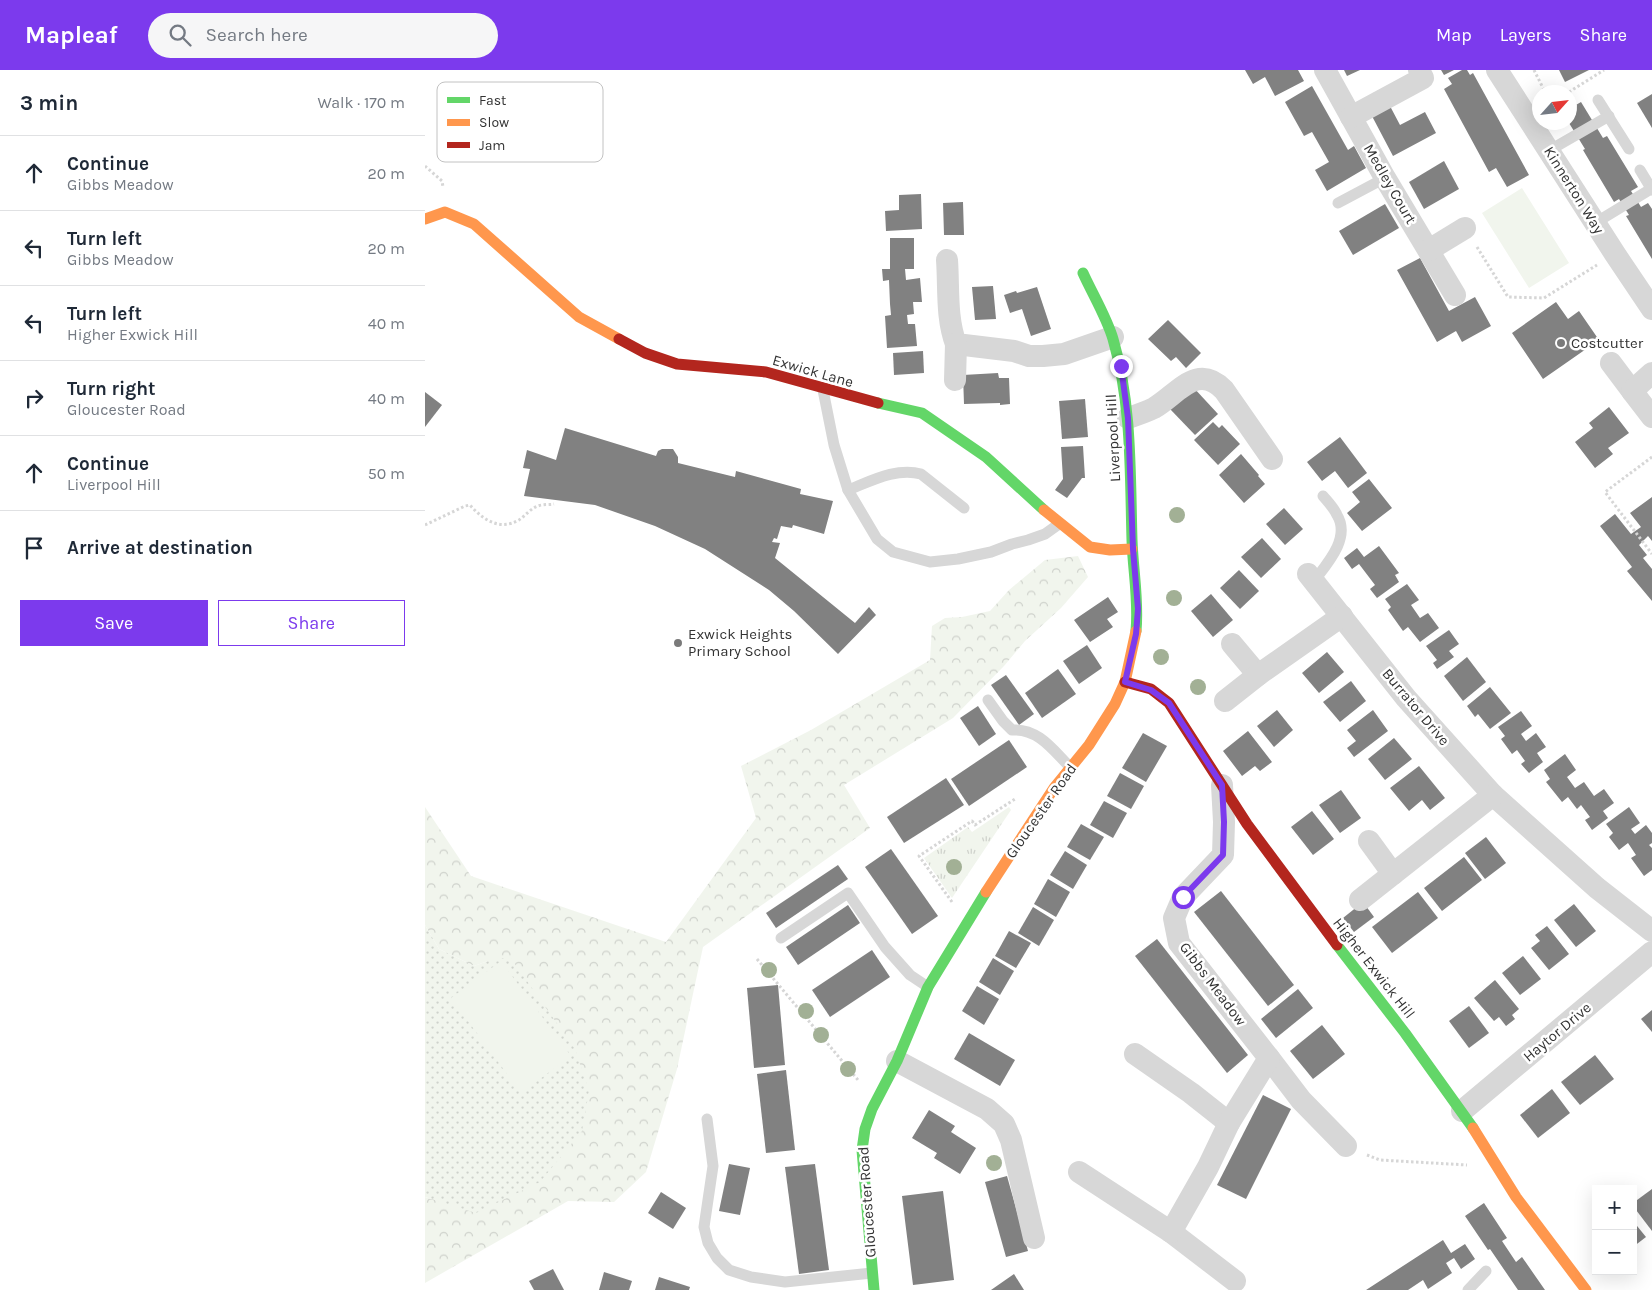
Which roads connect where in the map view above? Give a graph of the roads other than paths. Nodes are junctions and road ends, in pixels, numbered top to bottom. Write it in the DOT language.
graph roads {
  1 [pos="1325,70"];
  2 [pos="1419,70"];
  3 [pos="1497,70"];
  4 [pos="1599,100"];
  5 [pos="1609,116"];
  6 [pos="1351,117"];
  7 [pos="1629,149"];
  8 [pos="1550,150"];
  9 [pos="1640,170"];
  10 [pos="1385,178"];
  11 [pos="1652,190"];
  12 [pos="1337,203"];
  13 [pos="425,219"];
  14 [pos="1595,223"];
  15 [pos="1465,228"];
  16 [pos="1429,250"];
  17 [pos="947,260"];
  18 [pos="1083,273"];
  19 [pos="1455,295"];
  20 [pos="1648,296"];
  21 [pos="1113,337"];
  22 [pos="955,344"];
  23 [pos="1611,363"];
  24 [pos="1652,373"];
  25 [pos="955,380"];
  26 [pos="823,390"];
  27 [pos="1632,390"];
  28 [pos="1652,417"];
  29 [pos="1128,418"];
  30 [pos="1272,459"];
  31 [pos="849,490"];
  32 [pos="1323,496"];
  33 [pos="964,508"];
  34 [pos="1060,524"];
  35 [pos="1133,549"];
  36 [pos="1311,577"];
  37 [pos="1342,616"];
  38 [pos="1232,644"];
  39 [pos="1258,675"];
  40 [pos="1125,682"];
  41 [pos="988,700"];
  42 [pos="1225,701"];
  43 [pos="1070,767"];
  44 [pos="1222,785"];
  45 [pos="1493,795"];
  46 [pos="1369,841"];
  47 [pos="1393,874"];
  48 [pos="1361,900"];
  49 [pos="1652,931"];
  50 [pos="781,938"];
  51 [pos="1652,952"];
  52 [pos="928,987"];
  53 [pos="1135,1054"];
  54 [pos="1269,1058"];
  55 [pos="897,1061"];
  56 [pos="1462,1111"];
  57 [pos="707,1119"];
  58 [pos="1229,1123"];
  59 [pos="1346,1146"];
  60 [pos="1079,1172"];
  61 [pos="1171,1232"];
  62 [pos="1034,1238"];
  63 [pos="1486,1271"];
  64 [pos="872,1273"];
  65 [pos="1235,1282"];
  66 [pos="874,1290"];
  67 [pos="1468,1290"];
  68 [pos="1586,1290"];
  1 -- 6 [label="street, Medley Court"];
  2 -- 6 [label="street"];
  3 -- 8 [label="street, Kinnerton Way"];
  4 -- 5 [label="lane"];
  5 -- 7 [label="lane"];
  5 -- 8 [label="lane"];
  6 -- 10 [label="street, Medley Court"];
  8 -- 14 [label="street, Kinnerton Way"];
  9 -- 11 [label="lane"];
  10 -- 12 [label="lane"];
  10 -- 16 [label="street, Medley Court"];
  11 -- 14 [label="lane"];
  13 -- 26 [label="street, Exwick Lane"];
  14 -- 20 [label="street, Kinnerton Way"];
  15 -- 16 [label="street"];
  16 -- 19 [label="street, Medley Court"];
  17 -- 22 [label="street"];
  18 -- 21 [label="street, Liverpool Hill"];
  21 -- 22 [label="street"];
  21 -- 29 [label="street, Liverpool Hill"];
  22 -- 25 [label="street"];
  23 -- 27 [label="street"];
  24 -- 27 [label="street"];
  26 -- 31 [label="lane"];
  26 -- 34 [label="street, Exwick Lane"];
  27 -- 28 [label="street"];
  29 -- 30 [label="street"];
  29 -- 35 [label="street, Liverpool Hill"];
  31 -- 33 [label="lane"];
  31 -- 34 [label="lane"];
  32 -- 36 [label="lane"];
  34 -- 35 [label="street, Exwick Lane"];
  35 -- 40 [label="street, Gloucester Road"];
  36 -- 37 [label="street, Burrator Drive"];
  37 -- 39 [label="street"];
  37 -- 45 [label="street, Burrator Drive"];
  38 -- 39 [label="street"];
  39 -- 42 [label="street"];
  40 -- 43 [label="street, Gloucester Road"];
  40 -- 44 [label="street, Higher Exwick Hill"];
  41 -- 43 [label="lane"];
  43 -- 52 [label="street, Gloucester Road"];
  44 -- 54 [label="street, Gibbs Meadow"];
  44 -- 56 [label="street, Higher Exwick Hill"];
  45 -- 47 [label="street"];
  45 -- 49 [label="street, Burrator Drive"];
  46 -- 47 [label="street"];
  47 -- 48 [label="street"];
  50 -- 52 [label="lane"];
  51 -- 56 [label="street, Haytor Drive"];
  52 -- 55 [label="street, Gloucester Road"];
  53 -- 58 [label="street"];
  54 -- 58 [label="street"];
  54 -- 59 [label="street, Gibbs Meadow"];
  55 -- 62 [label="street"];
  55 -- 64 [label="street, Gloucester Road"];
  56 -- 68 [label="street, Higher Exwick Hill"];
  57 -- 64 [label="lane"];
  58 -- 61 [label="street"];
  60 -- 61 [label="street"];
  61 -- 65 [label="street"];
  63 -- 67 [label="lane"];
  64 -- 66 [label="street, Gloucester Road"];
}
